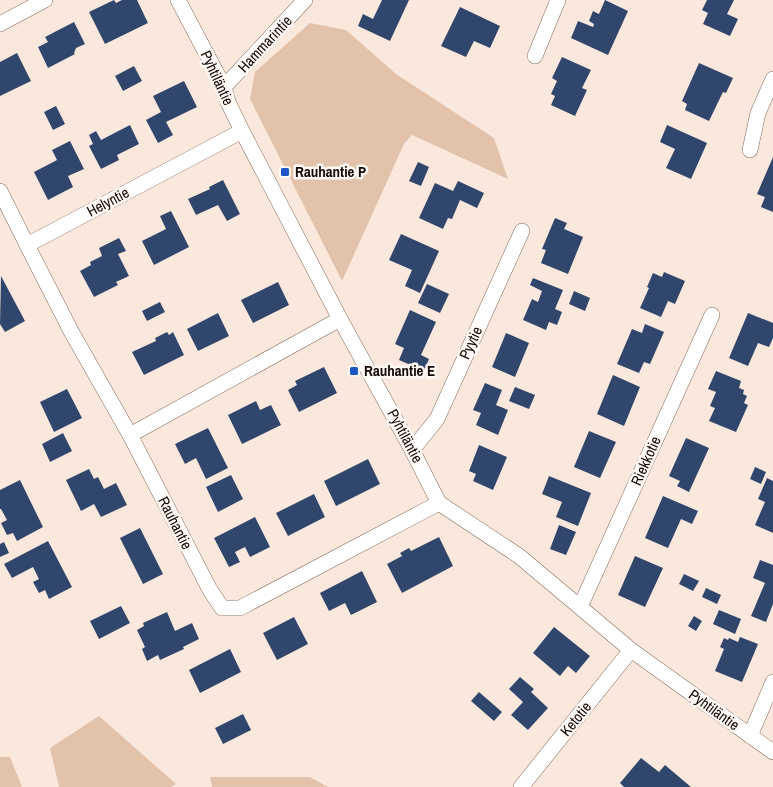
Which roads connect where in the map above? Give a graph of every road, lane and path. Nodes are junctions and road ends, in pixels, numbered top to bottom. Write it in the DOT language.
graph roads {
  1 [pos="46,0"];
  2 [pos="178,0"];
  3 [pos="305,0"];
  4 [pos="558,0"];
  5 [pos="0,24"];
  6 [pos="534,56"];
  7 [pos="773,79"];
  8 [pos="224,87"];
  9 [pos="242,131"];
  10 [pos="750,150"];
  11 [pos="0,191"];
  12 [pos="522,231"];
  13 [pos="27,245"];
  14 [pos="712,315"];
  15 [pos="340,319"];
  16 [pos="130,434"];
  17 [pos="412,450"];
  18 [pos="439,503"];
  19 [pos="580,607"];
  20 [pos="631,650"];
  21 [pos="773,682"];
  22 [pos="750,736"];
  23 [pos="773,752"];
  24 [pos="522,787"];
  1 -- 5 [label="street"];
  2 -- 8 [label="street, Pyhtiläntie"];
  3 -- 8 [label="street, Hammarintie"];
  4 -- 6 [label="street"];
  7 -- 10 [label="street"];
  8 -- 9 [label="street, Pyhtiläntie"];
  9 -- 13 [label="street, Helyntie"];
  9 -- 15 [label="street, Pyhtiläntie"];
  11 -- 13 [label="street"];
  12 -- 17 [label="street, Pyytie"];
  13 -- 16 [label="street"];
  14 -- 19 [label="street, Riekkotie"];
  15 -- 16 [label="street"];
  15 -- 17 [label="street, Pyhtiläntie"];
  16 -- 18 [label="street, Rauhantie"];
  17 -- 18 [label="street, Pyhtiläntie"];
  18 -- 19 [label="street, Pyhtiläntie"];
  19 -- 20 [label="street, Pyhtiläntie"];
  20 -- 22 [label="street, Pyhtiläntie"];
  20 -- 24 [label="street, Ketotie"];
  21 -- 22 [label="street"];
  22 -- 23 [label="street, Pyhtiläntie"];
}
